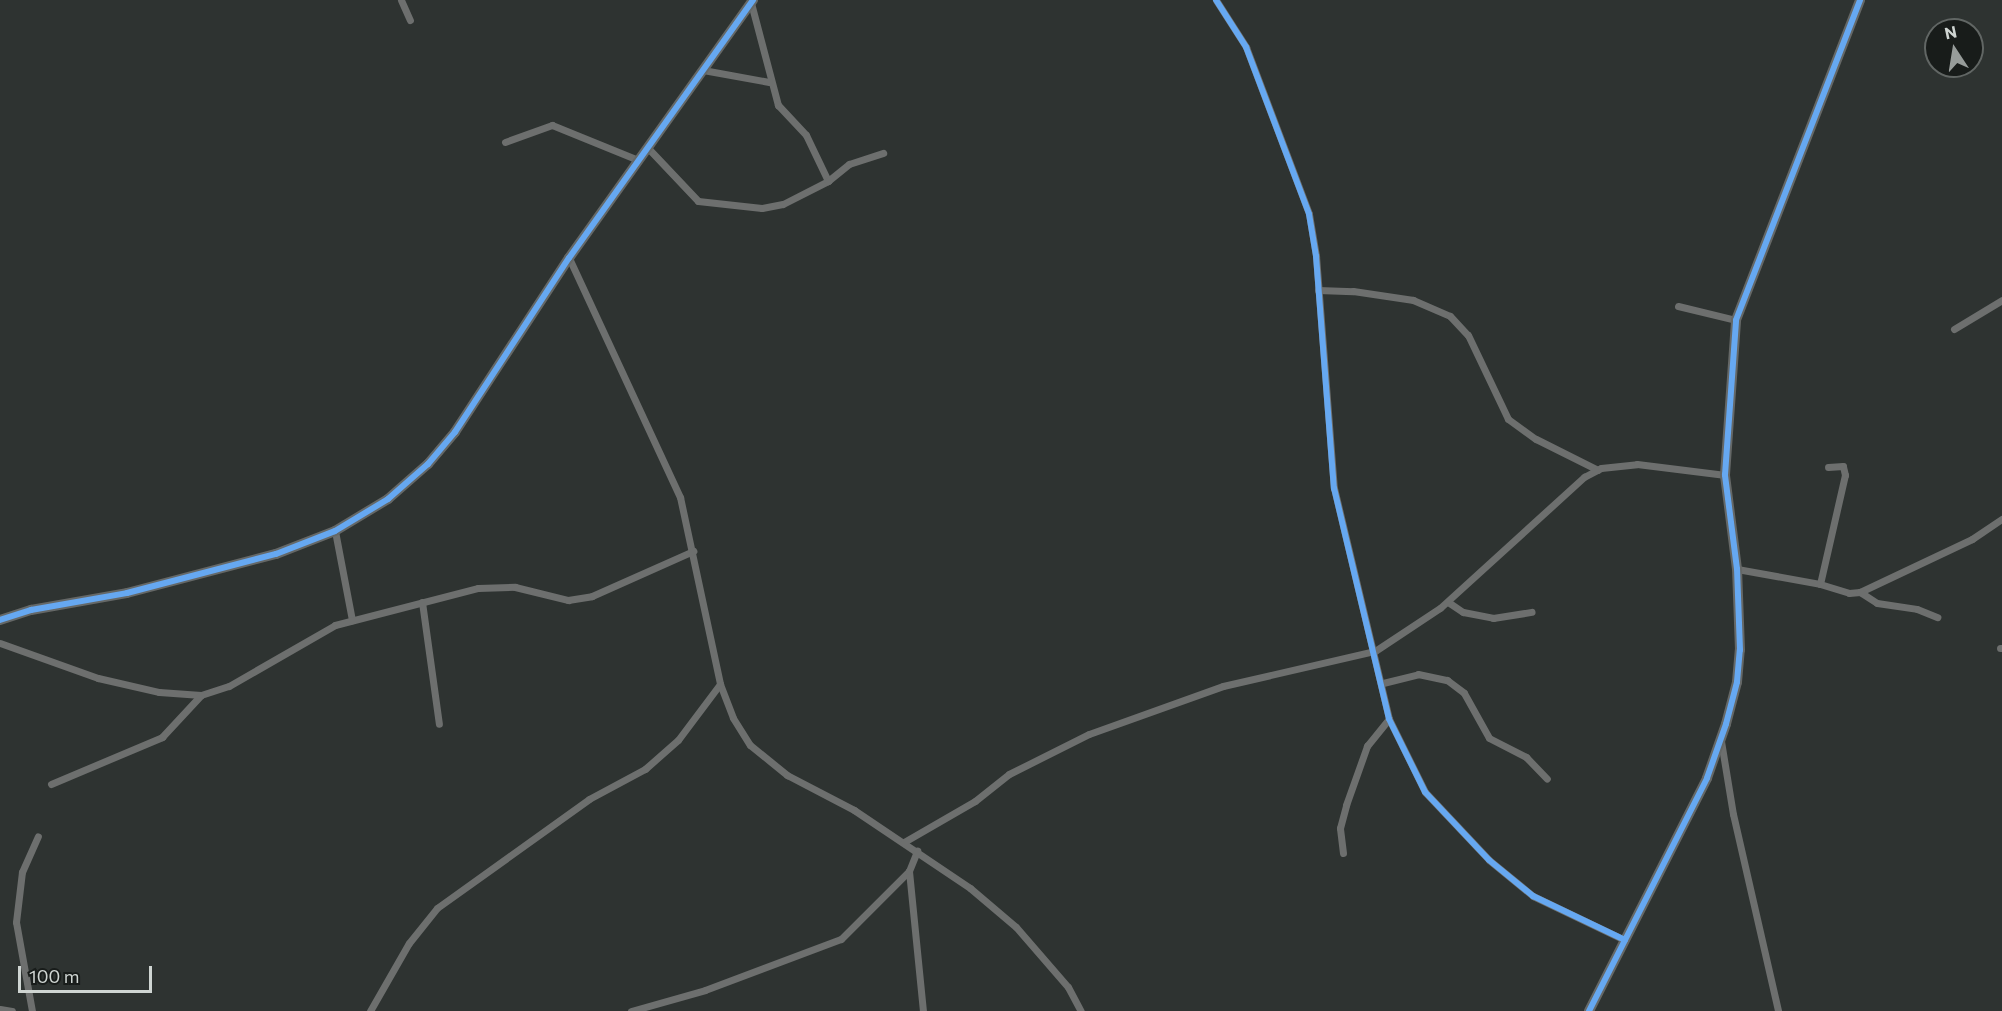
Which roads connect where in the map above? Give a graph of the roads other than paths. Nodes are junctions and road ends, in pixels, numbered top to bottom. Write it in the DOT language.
graph roads {
  1 [pos="401,0"];
  2 [pos="1216,0"];
  3 [pos="1860,0"];
  4 [pos="752,2"];
  5 [pos="410,20"];
  6 [pos="703,70"];
  7 [pos="769,82"];
  8 [pos="505,142"];
  9 [pos="647,147"];
  10 [pos="884,153"];
  11 [pos="638,160"];
  12 [pos="828,181"];
  13 [pos="569,258"];
  14 [pos="1318,290"];
  15 [pos="2002,300"];
  16 [pos="1678,306"];
  17 [pos="1736,320"];
  18 [pos="1954,329"];
  19 [pos="1828,467"];
  20 [pos="1598,470"];
  21 [pos="1725,475"];
  22 [pos="2002,519"];
  23 [pos="335,531"];
  24 [pos="693,551"];
  25 [pos="1737,569"];
  26 [pos="1820,584"];
  27 [pos="1860,592"];
  28 [pos="422,602"];
  29 [pos="1448,602"];
  30 [pos="1532,612"];
  31 [pos="1937,617"];
  32 [pos="0,620"];
  33 [pos="352,620"];
  34 [pos="0,643"];
  35 [pos="1375,651"];
  36 [pos="1383,683"];
  37 [pos="720,684"];
  38 [pos="201,695"];
  39 [pos="1389,719"];
  40 [pos="439,724"];
  41 [pos="1721,739"];
  42 [pos="1547,779"];
  43 [pos="51,784"];
  44 [pos="38,836"];
  45 [pos="904,842"];
  46 [pos="917,851"];
  47 [pos="1343,853"];
  48 [pos="909,871"];
  49 [pos="1625,940"];
  50 [pos="0,1009"];
  51 [pos="12,1011"];
  52 [pos="32,1011"];
  53 [pos="370,1011"];
  54 [pos="631,1011"];
  55 [pos="923,1011"];
  56 [pos="1081,1011"];
  57 [pos="1589,1011"];
  58 [pos="1778,1011"];
  1 -- 5 [label="street"];
  2 -- 14 [label="street"];
  3 -- 17 [label="street"];
  4 -- 6 [label="street"];
  4 -- 7 [label="street"];
  6 -- 7 [label="street"];
  6 -- 9 [label="street"];
  7 -- 12 [label="street"];
  8 -- 11 [label="street"];
  9 -- 11 [label="street"];
  9 -- 12 [label="street"];
  10 -- 12 [label="street"];
  11 -- 13 [label="street"];
  13 -- 23 [label="street"];
  13 -- 24 [label="street"];
  14 -- 20 [label="street"];
  14 -- 35 [label="street"];
  15 -- 18 [label="street"];
  16 -- 17 [label="street"];
  17 -- 21 [label="street"];
  19 -- 26 [label="street"];
  20 -- 21 [label="street"];
  20 -- 29 [label="street"];
  21 -- 25 [label="street"];
  22 -- 27 [label="street"];
  23 -- 32 [label="street"];
  23 -- 33 [label="street"];
  24 -- 28 [label="street"];
  24 -- 37 [label="street"];
  25 -- 26 [label="street"];
  25 -- 41 [label="street"];
  26 -- 27 [label="street"];
  27 -- 31 [label="street"];
  28 -- 33 [label="street"];
  28 -- 40 [label="street"];
  29 -- 30 [label="street"];
  29 -- 35 [label="street"];
  33 -- 38 [label="street"];
  34 -- 38 [label="street"];
  35 -- 36 [label="street"];
  35 -- 45 [label="street"];
  36 -- 39 [label="street"];
  36 -- 42 [label="street"];
  37 -- 45 [label="street"];
  37 -- 53 [label="street"];
  38 -- 43 [label="street"];
  39 -- 47 [label="street"];
  39 -- 49 [label="street"];
  41 -- 49 [label="street"];
  41 -- 58 [label="street"];
  44 -- 52 [label="street"];
  45 -- 46 [label="street"];
  46 -- 48 [label="street"];
  46 -- 56 [label="street"];
  48 -- 54 [label="street"];
  48 -- 55 [label="street"];
  49 -- 57 [label="street"];
  50 -- 51 [label="street"];
}
